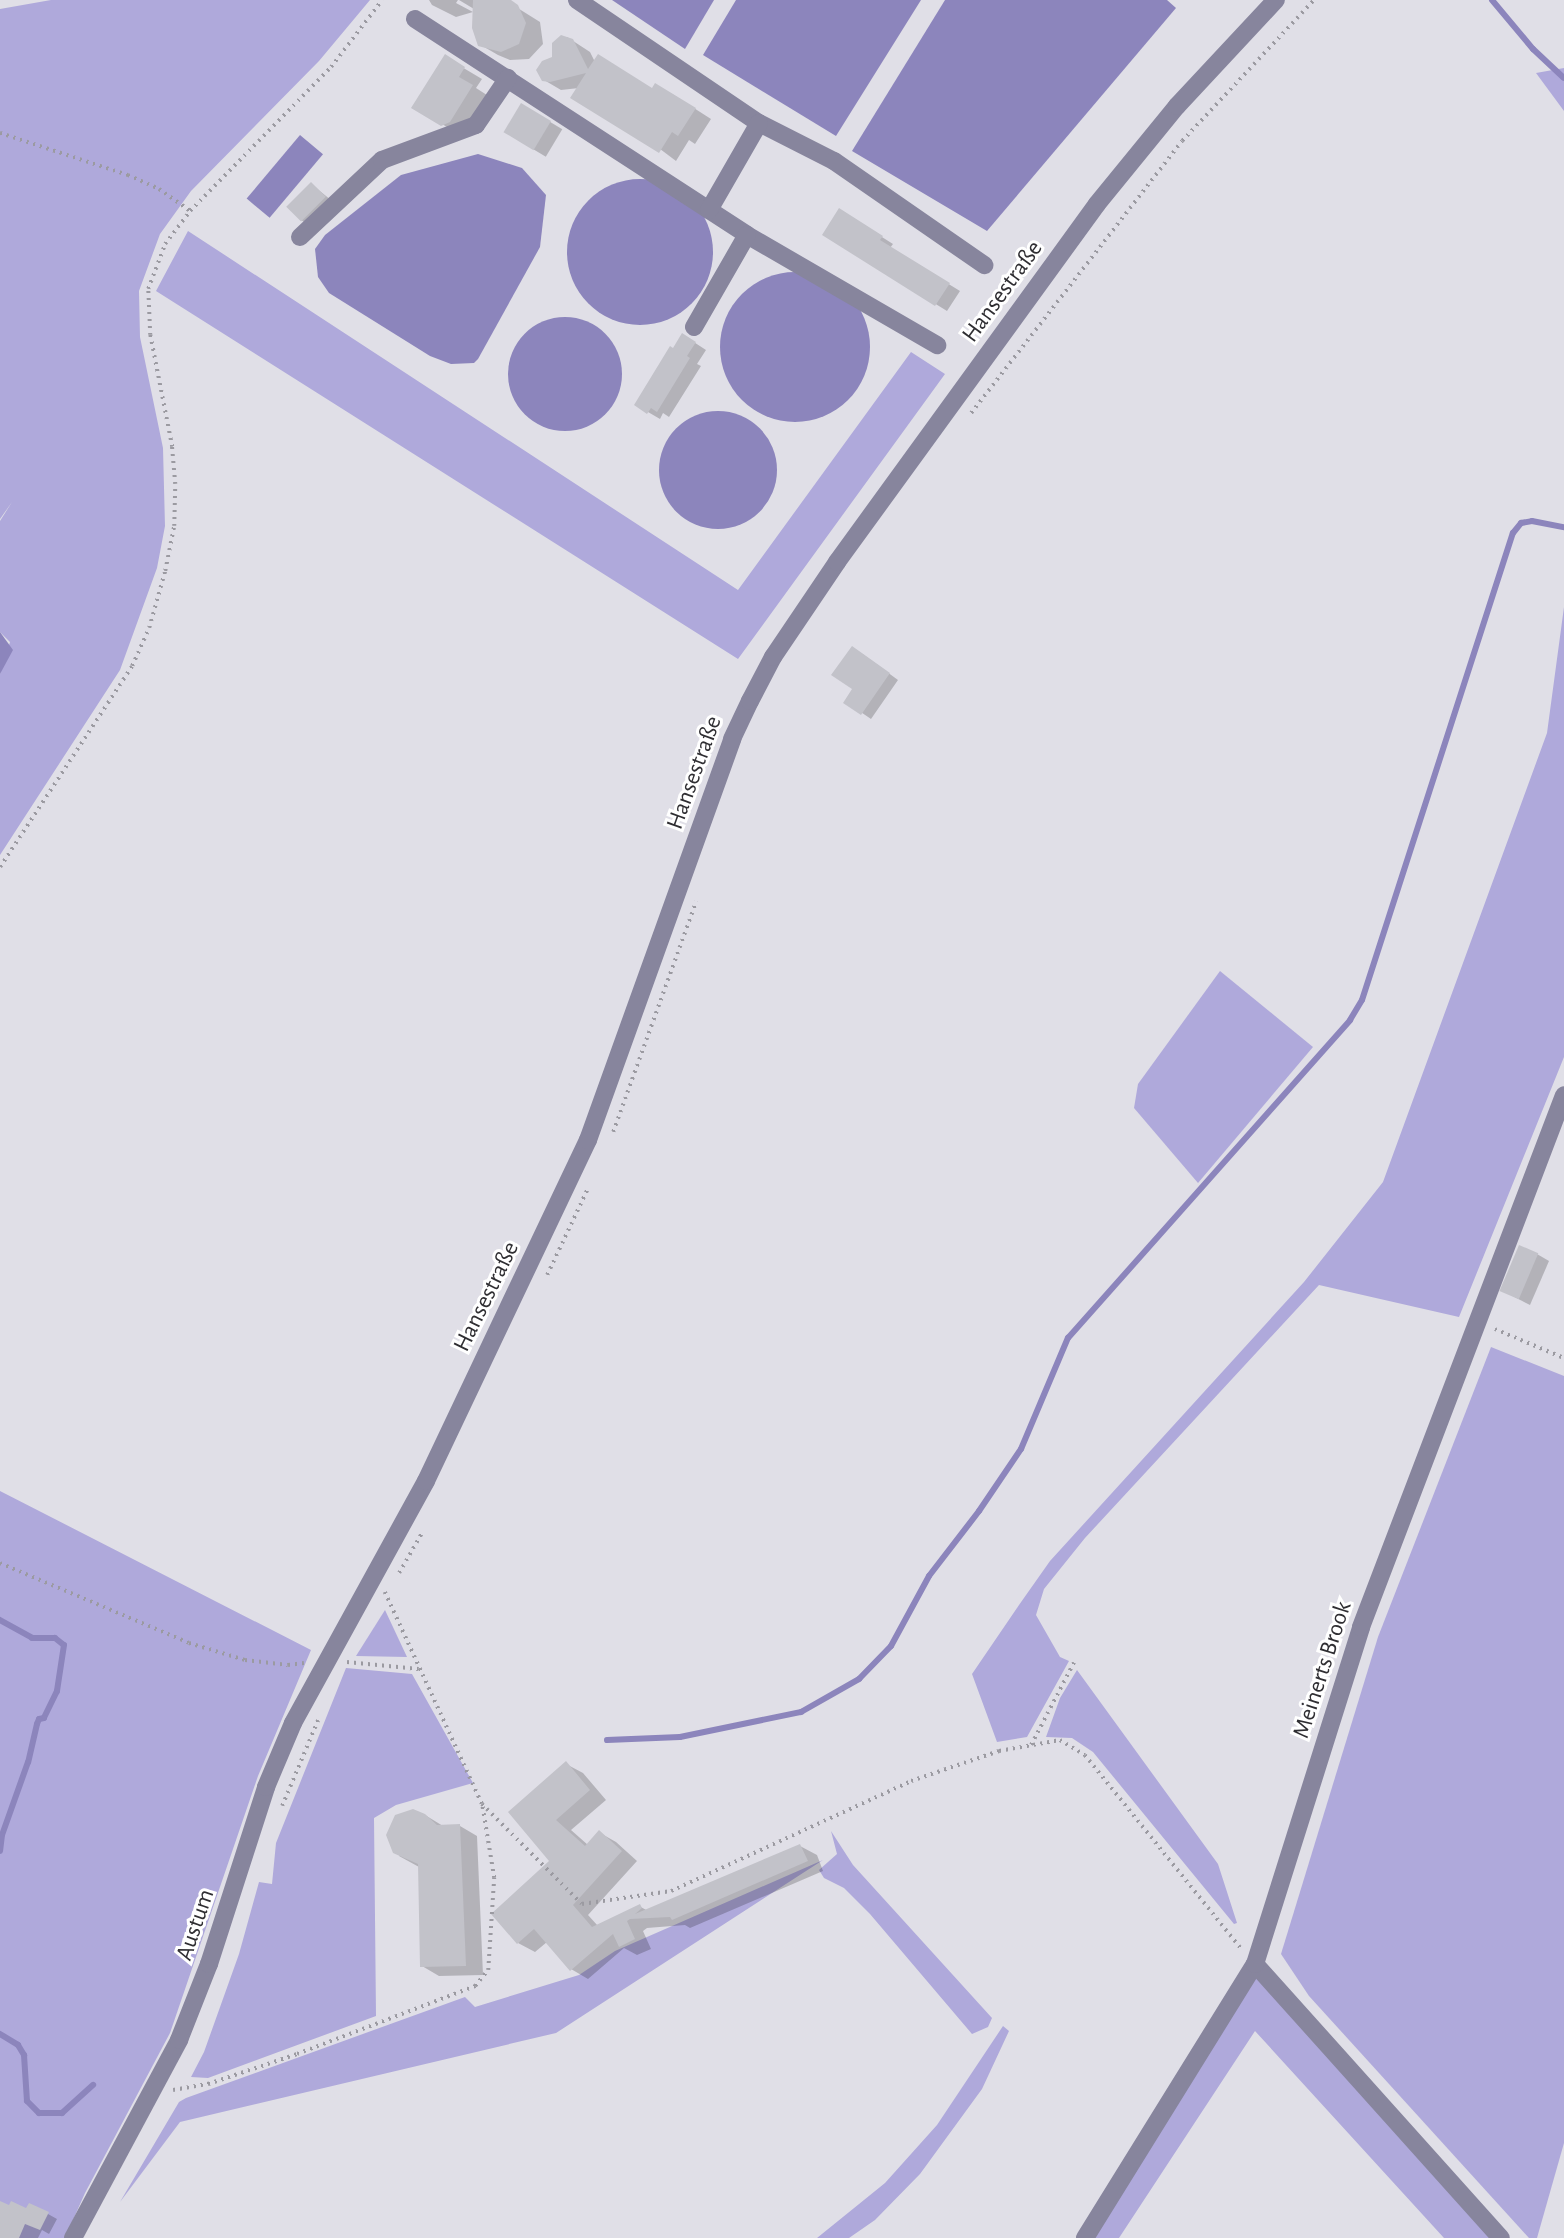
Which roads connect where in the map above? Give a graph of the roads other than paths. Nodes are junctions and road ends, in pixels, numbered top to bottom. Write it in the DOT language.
graph roads {
  1 [pos="577,0"];
  2 [pos="1276,0"];
  3 [pos="415,19"];
  4 [pos="508,78"];
  5 [pos="759,123"];
  6 [pos="709,210"];
  7 [pos="747,235"];
  8 [pos="300,237"];
  9 [pos="984,265"];
  10 [pos="694,327"];
  11 [pos="937,345"];
  12 [pos="1564,1095"];
  13 [pos="325,1660"];
  14 [pos="1255,1965"];
  15 [pos="73,2238"];
  16 [pos="1085,2238"];
  17 [pos="1501,2238"];
  1 -- 5 [label="street"];
  2 -- 13 [label="street, Hansestraße"];
  3 -- 4 [label="street"];
  4 -- 6 [label="street"];
  4 -- 8 [label="street"];
  5 -- 6 [label="street"];
  5 -- 9 [label="street"];
  6 -- 7 [label="street"];
  7 -- 10 [label="street"];
  7 -- 11 [label="street"];
  12 -- 14 [label="street, Meinerts Brook"];
  13 -- 15 [label="street, Austum"];
  14 -- 16 [label="street, Meinerts Brook"];
  14 -- 17 [label="street"];
}
